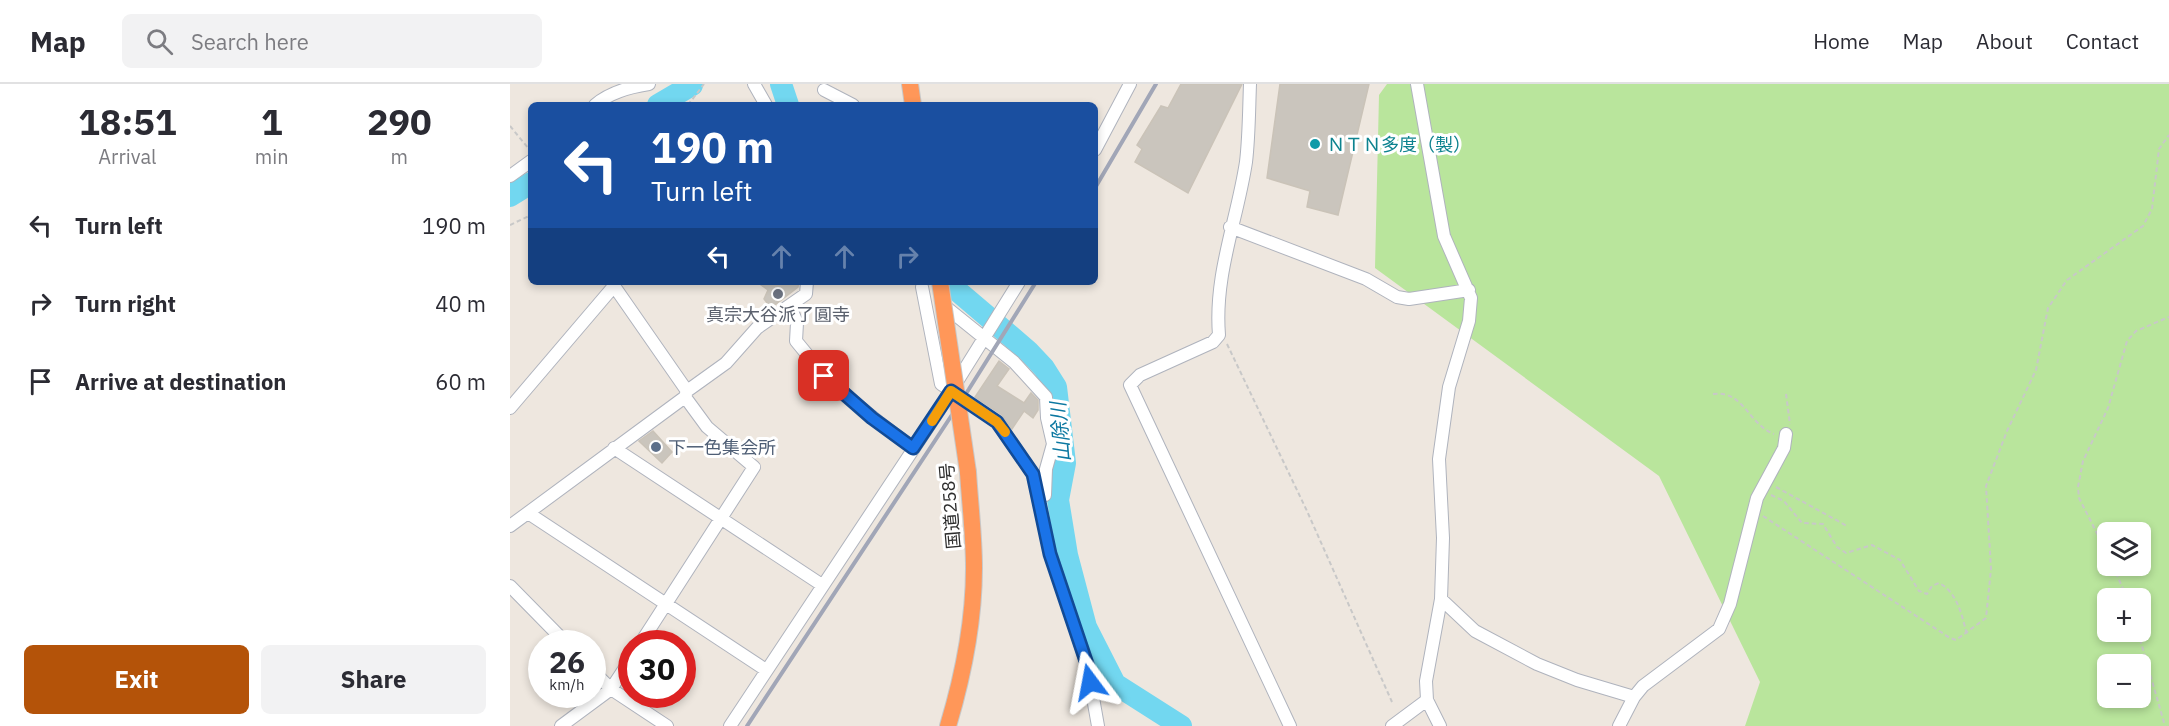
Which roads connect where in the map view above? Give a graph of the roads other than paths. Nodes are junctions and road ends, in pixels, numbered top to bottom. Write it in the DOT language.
graph roads {
  1 [pos="649,84"];
  2 [pos="754,84"];
  3 [pos="910,84"];
  4 [pos="1130,84"];
  5 [pos="1250,84"];
  6 [pos="1417,84"];
  7 [pos="630,86"];
  8 [pos="824,90"];
  9 [pos="599,102"];
  10 [pos="764,102"];
  11 [pos="847,102"];
  12 [pos="913,102"];
  13 [pos="1098,144"];
  14 [pos="528,163"];
  15 [pos="510,176"];
  16 [pos="1230,227"];
  17 [pos="807,285"];
  18 [pos="919,285"];
  19 [pos="920,285"];
  20 [pos="940,285"];
  21 [pos="1017,285"];
  22 [pos="1469,290"];
  23 [pos="789,306"];
  24 [pos="986,334"];
  25 [pos="951,391"];
  26 [pos="686,394"];
  27 [pos="510,408"];
  28 [pos="1786,434"];
  29 [pos="614,448"];
  30 [pos="913,448"];
  31 [pos="528,513"];
  32 [pos="720,517"];
  33 [pos="1044,520"];
  34 [pos="510,526"];
  35 [pos="822,585"];
  36 [pos="510,586"];
  37 [pos="1441,599"];
  38 [pos="665,604"];
  39 [pos="553,630"];
  40 [pos="649,630"];
  41 [pos="766,670"];
  42 [pos="618,678"];
  43 [pos="606,684"];
  44 [pos="611,689"];
  45 [pos="1634,697"];
  46 [pos="1427,700"];
  47 [pos="561,726"];
  48 [pos="667,726"];
  49 [pos="730,726"];
  50 [pos="948,726"];
  51 [pos="1098,726"];
  52 [pos="1290,726"];
  53 [pos="1392,726"];
  54 [pos="1440,726"];
  55 [pos="1619,726"];
  1 -- 7 [label="street"];
  2 -- 10 [label="street"];
  3 -- 12 [label="highway"];
  4 -- 13 [label="street"];
  5 -- 16 [label="street"];
  6 -- 22 [label="street"];
  7 -- 9 [label="street"];
  8 -- 11 [label="street"];
  14 -- 15 [label="street"];
  16 -- 22 [label="street"];
  16 -- 52 [label="street"];
  17 -- 23 [label="street"];
  18 -- 25 [label="street"];
  19 -- 24 [label="street"];
  20 -- 50 [label="highway, 国道258号, bridge"];
  21 -- 24 [label="street"];
  22 -- 37 [label="street"];
  23 -- 26 [label="street"];
  23 -- 30 [label="street"];
  24 -- 25 [label="street"];
  24 -- 33 [label="street"];
  25 -- 30 [label="street"];
  25 -- 33 [label="street"];
  26 -- 27 [label="street"];
  26 -- 29 [label="street"];
  26 -- 32 [label="street"];
  28 -- 45 [label="street"];
  29 -- 31 [label="street"];
  29 -- 32 [label="street"];
  30 -- 35 [label="street"];
  31 -- 34 [label="street"];
  31 -- 38 [label="street"];
  32 -- 35 [label="street"];
  32 -- 38 [label="street"];
  33 -- 51 [label="street"];
  35 -- 41 [label="street"];
  36 -- 39 [label="street"];
  37 -- 45 [label="street"];
  37 -- 46 [label="street"];
  38 -- 40 [label="street"];
  38 -- 41 [label="street"];
  41 -- 49 [label="street"];
  42 -- 44 [label="street"];
  43 -- 44 [label="street"];
  44 -- 47 [label="street"];
  44 -- 48 [label="street"];
  45 -- 55 [label="street"];
  46 -- 53 [label="street"];
  46 -- 54 [label="street"];
}
